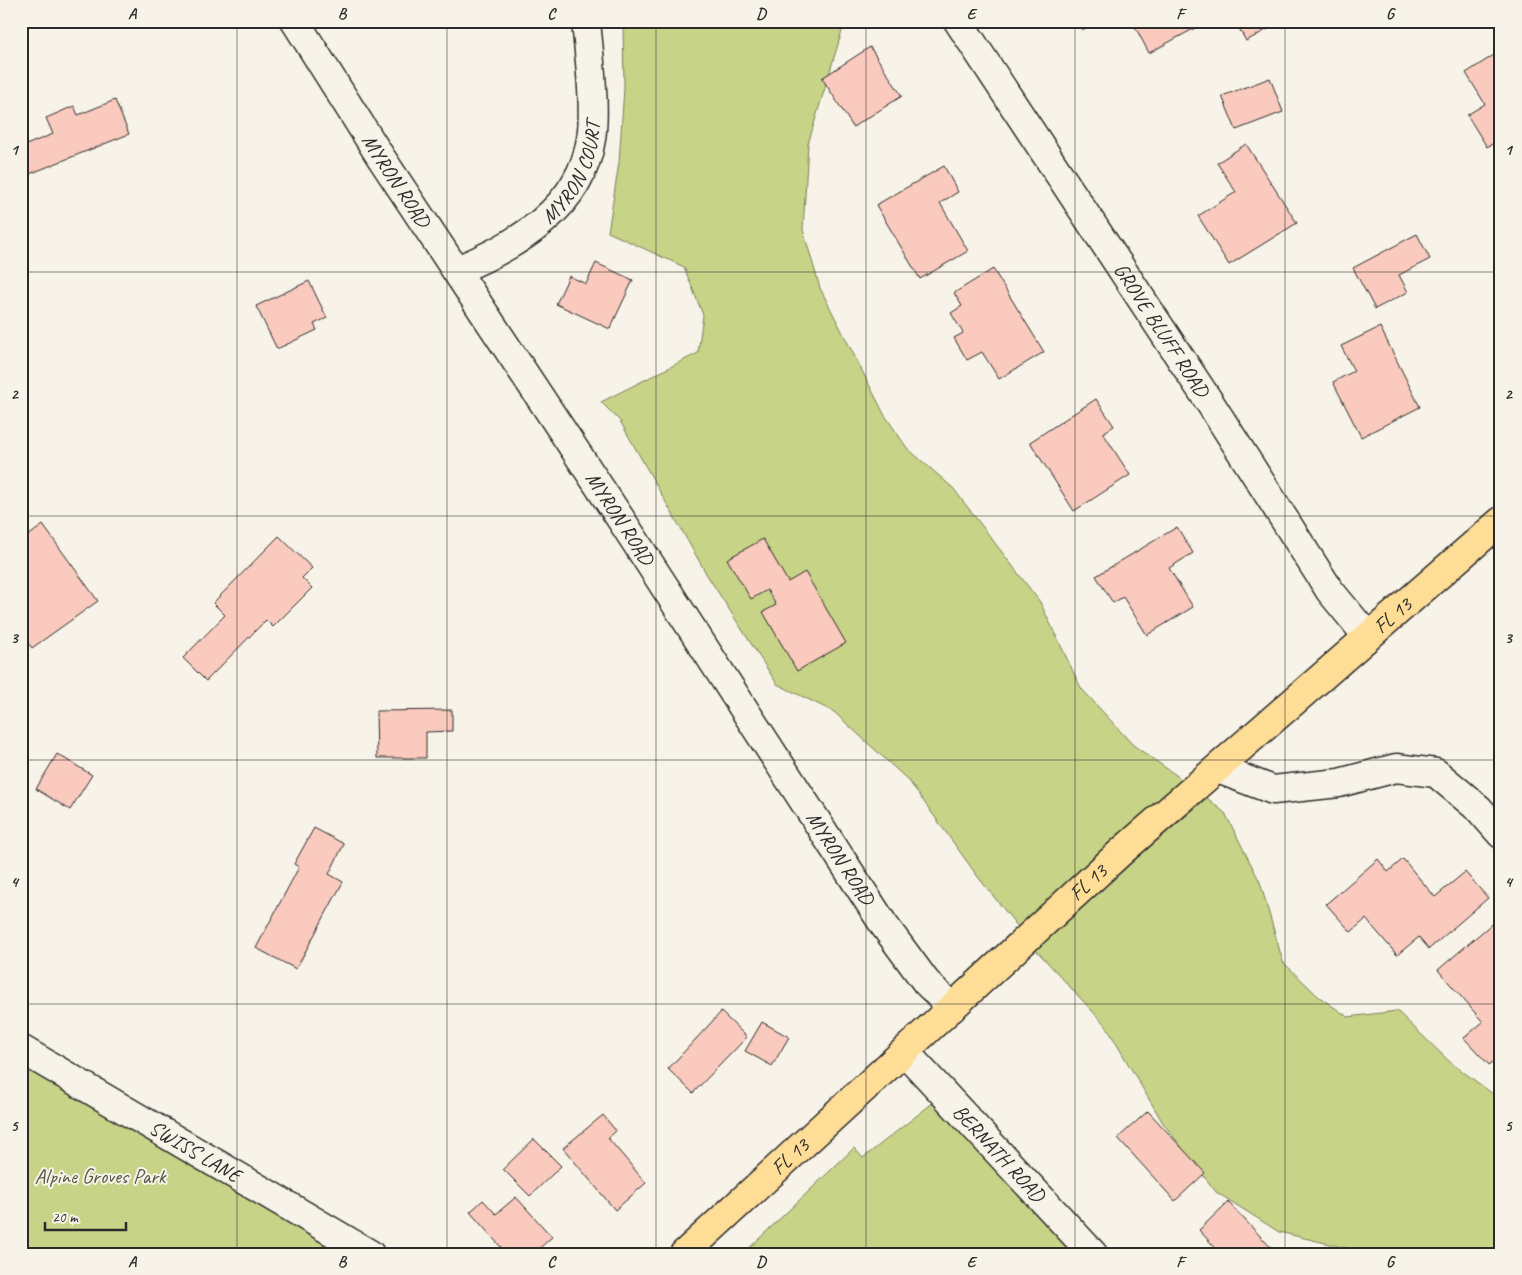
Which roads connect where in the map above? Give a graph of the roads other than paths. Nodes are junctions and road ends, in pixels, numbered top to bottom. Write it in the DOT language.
graph roads {
  1 [pos="295,21"];
  2 [pos="586,21"];
  3 [pos="958,21"];
  4 [pos="457,270"];
  5 [pos="1501,521"];
  6 [pos="1368,637"];
  7 [pos="1218,769"];
  8 [pos="1501,834"];
  9 [pos="952,1008"];
  10 [pos="21,1049"];
  11 [pos="905,1052"];
  12 [pos="370,1254"];
  13 [pos="684,1254"];
  14 [pos="1093,1254"];
  1 -- 4 [label="street, MYRON ROAD"];
  2 -- 4 [label="street, MYRON COURT"];
  3 -- 6 [label="street, GROVE BLUFF ROAD"];
  4 -- 9 [label="street, MYRON ROAD"];
  5 -- 6 [label="main road, FL 13"];
  6 -- 7 [label="main road, FL 13"];
  7 -- 8 [label="street"];
  7 -- 9 [label="main road, FL 13"];
  9 -- 11 [label="main road, FL 13"];
  10 -- 12 [label="street, SWISS LANE"];
  11 -- 13 [label="main road, FL 13"];
  11 -- 14 [label="street, BERNATH ROAD"];
}
